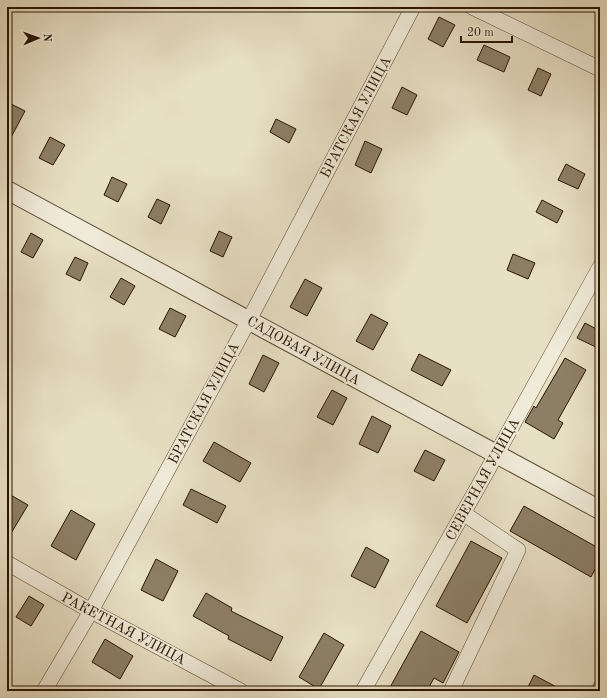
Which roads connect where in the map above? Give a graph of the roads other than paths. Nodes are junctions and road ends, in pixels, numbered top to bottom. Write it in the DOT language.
graph roads {
  1 [pos="413,7"];
  2 [pos="472,7"];
  3 [pos="600,69"];
  4 [pos="7,190"];
  5 [pos="600,267"];
  6 [pos="248,320"];
  7 [pos="496,455"];
  8 [pos="600,510"];
  9 [pos="463,514"];
  10 [pos="7,563"];
  11 [pos="91,612"];
  12 [pos="44,691"];
  13 [pos="242,691"];
  14 [pos="363,691"];
  15 [pos="451,691"];
  1 -- 6 [label="street, БРАТСКАЯ УЛИЦА"];
  2 -- 3 [label="street"];
  4 -- 6 [label="street, САДОВАЯ УЛИЦА"];
  5 -- 7 [label="street, СЕВЕРНАЯ УЛИЦА"];
  6 -- 7 [label="street, САДОВАЯ УЛИЦА"];
  6 -- 11 [label="street, БРАТСКАЯ УЛИЦА"];
  7 -- 8 [label="street, САДОВАЯ УЛИЦА"];
  7 -- 9 [label="street, СЕВЕРНАЯ УЛИЦА"];
  9 -- 14 [label="street, СЕВЕРНАЯ УЛИЦА"];
  9 -- 15 [label="street"];
  10 -- 11 [label="street, РАКЕТНАЯ УЛИЦА"];
  11 -- 12 [label="street, БРАТСКАЯ УЛИЦА"];
  11 -- 13 [label="street, РАКЕТНАЯ УЛИЦА"];
}
